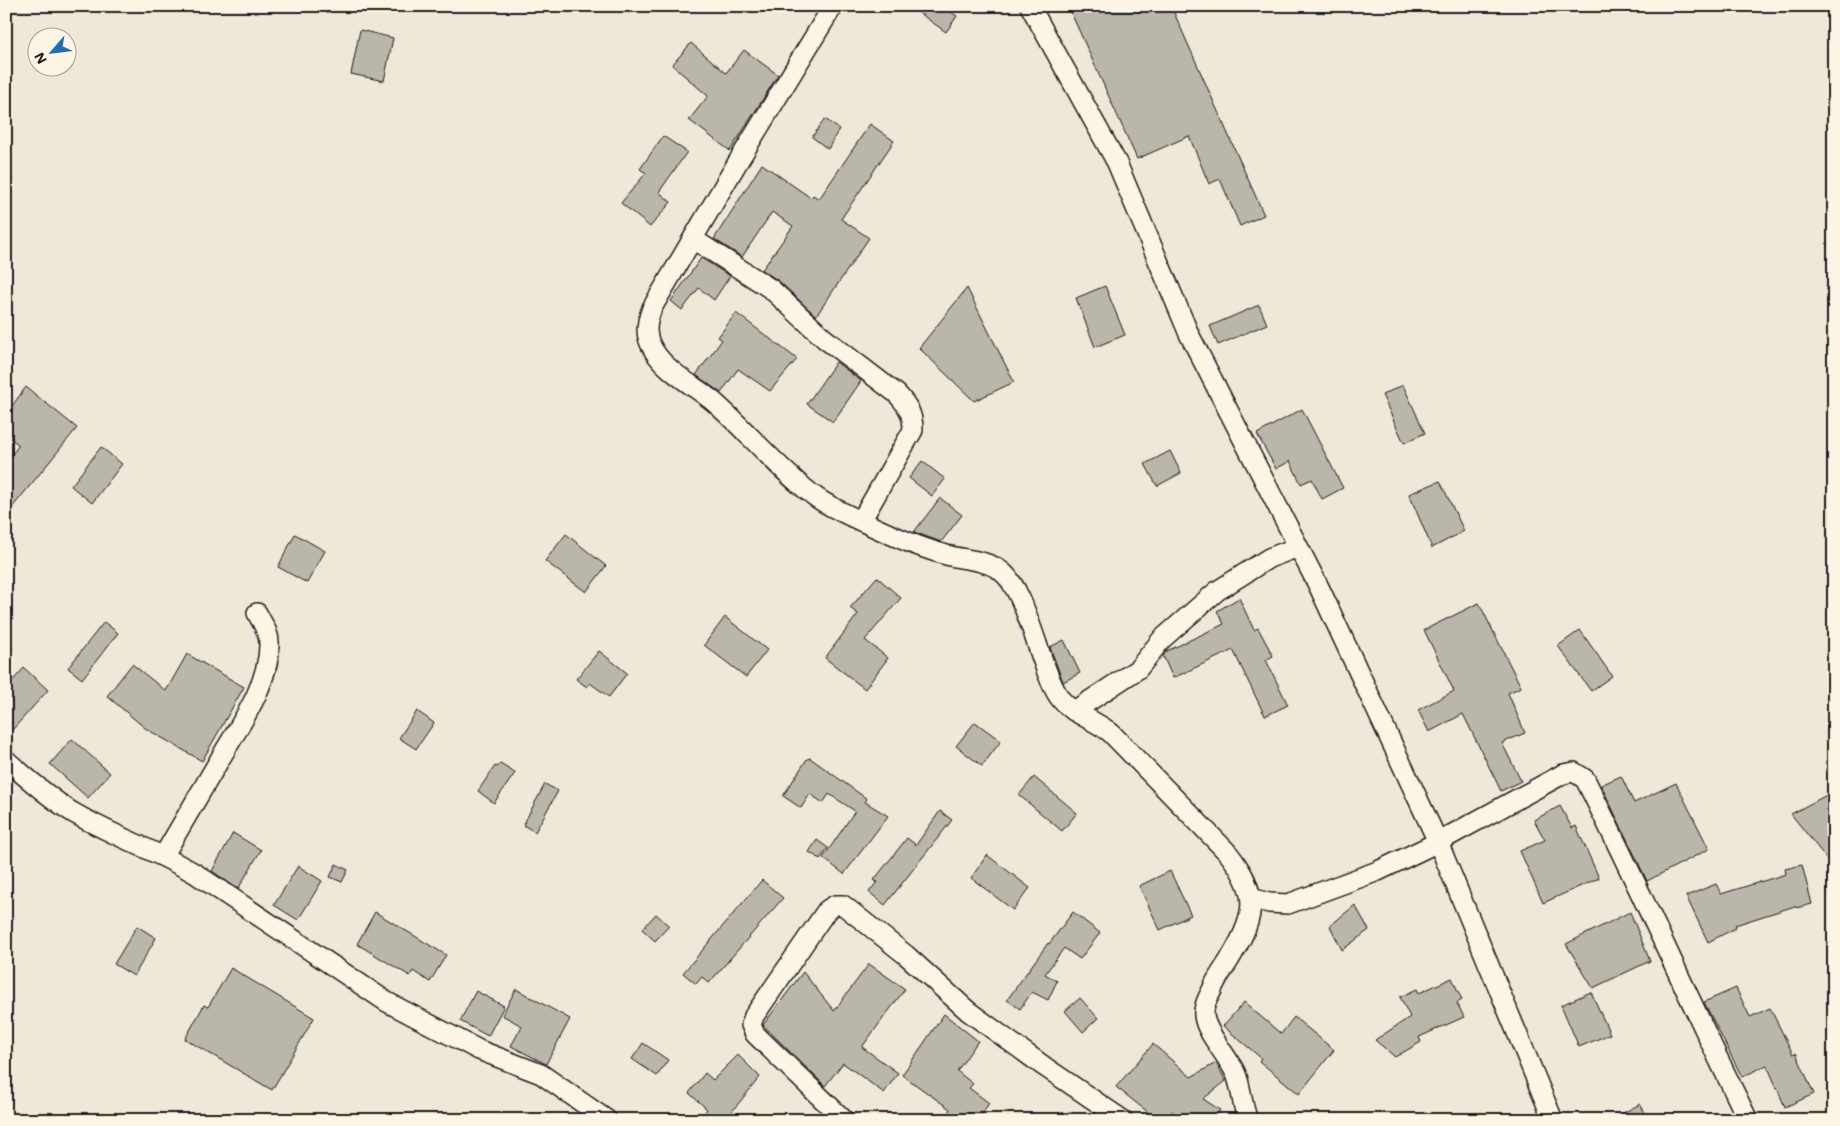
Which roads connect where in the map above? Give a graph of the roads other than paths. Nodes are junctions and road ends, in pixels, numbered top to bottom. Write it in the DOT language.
graph roads {
  1 [pos="833,6"];
  2 [pos="1030,6"];
  3 [pos="693,239"];
  4 [pos="861,521"];
  5 [pos="1298,547"];
  6 [pos="257,613"];
  7 [pos="1074,711"];
  8 [pos="6,760"];
  9 [pos="1438,842"];
  10 [pos="164,855"];
  11 [pos="1251,898"];
  12 [pos="607,1120"];
  13 [pos="844,1120"];
  14 [pos="1123,1120"];
  15 [pos="1248,1120"];
  16 [pos="1552,1120"];
  17 [pos="1748,1120"];
  1 -- 3 [label="street"];
  2 -- 5 [label="street"];
  3 -- 4 [label="street"];
  3 -- 4 [label="street"];
  4 -- 7 [label="street"];
  5 -- 7 [label="street"];
  5 -- 9 [label="street"];
  6 -- 10 [label="street"];
  7 -- 11 [label="street"];
  8 -- 10 [label="street"];
  9 -- 11 [label="street"];
  9 -- 16 [label="street"];
  9 -- 17 [label="street"];
  10 -- 12 [label="street"];
  11 -- 15 [label="street"];
  13 -- 14 [label="street"];
}
